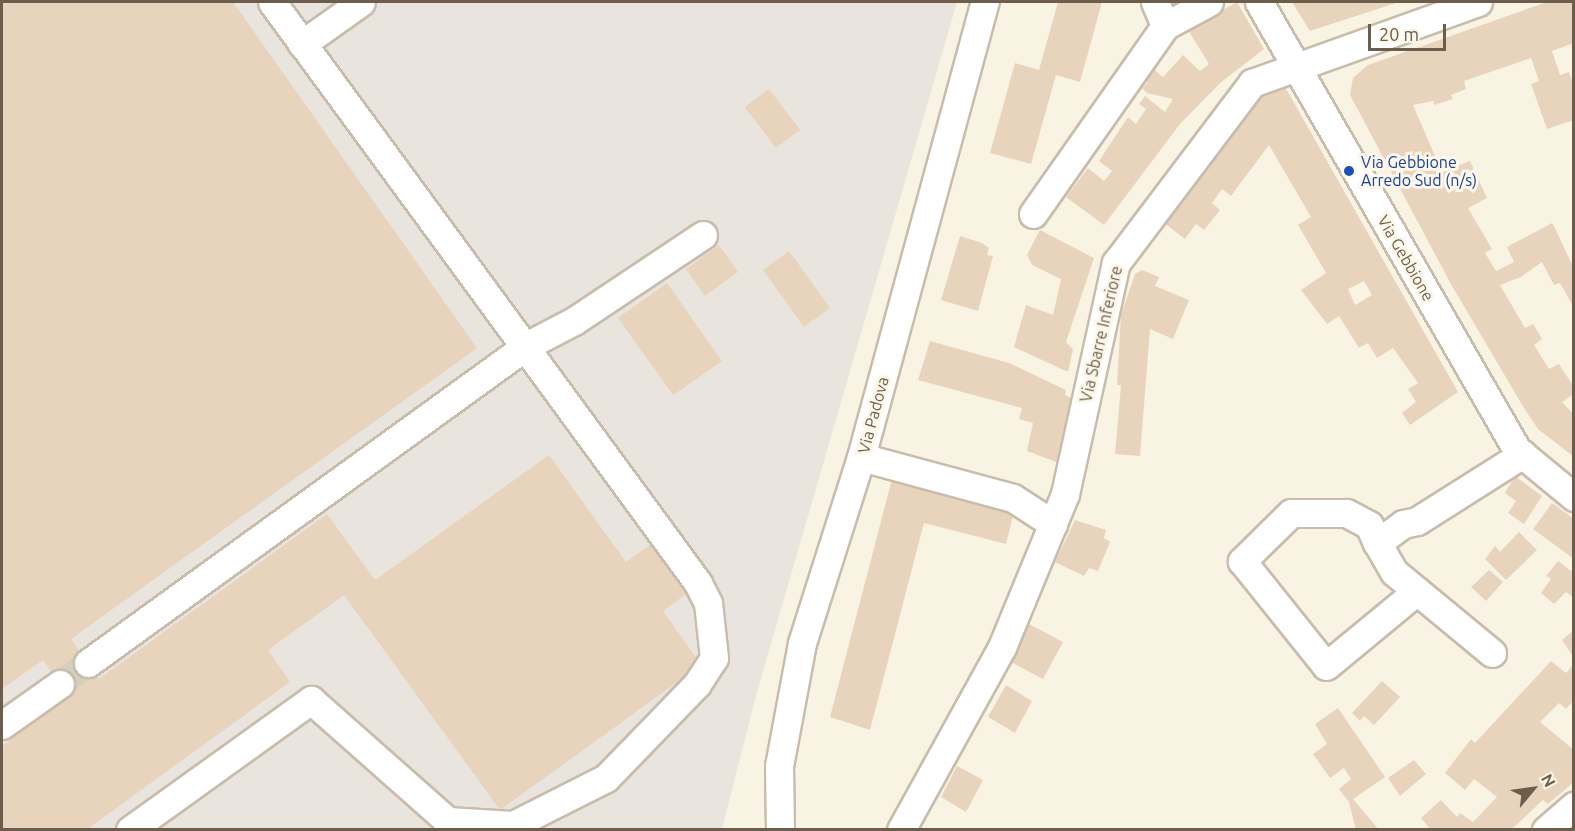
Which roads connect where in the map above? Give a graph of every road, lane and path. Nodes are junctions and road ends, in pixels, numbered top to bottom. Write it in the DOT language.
graph roads {
  1 [pos="272,2"];
  2 [pos="361,2"];
  3 [pos="985,2"];
  4 [pos="1209,2"];
  5 [pos="1259,2"];
  6 [pos="1478,2"];
  7 [pos="1160,14"];
  8 [pos="302,44"];
  9 [pos="1294,66"];
  10 [pos="1033,214"];
  11 [pos="703,235"];
  12 [pos="526,346"];
  13 [pos="1523,454"];
  14 [pos="861,457"];
  15 [pos="1574,497"];
  16 [pos="1053,524"];
  17 [pos="1377,543"];
  18 [pos="1417,591"];
  19 [pos="1492,653"];
  20 [pos="88,663"];
  21 [pos="60,684"];
  22 [pos="2,725"];
  23 [pos="1574,806"];
  24 [pos="130,830"];
  25 [pos="780,830"];
  26 [pos="901,830"];
  27 [pos="1546,830"];
  1 -- 8 [label="street"];
  2 -- 8 [label="street"];
  3 -- 14 [label="street, Via Padova"];
  4 -- 7 [label="street"];
  5 -- 9 [label="street, Via Gebbione"];
  6 -- 9 [label="street, Via Sbarre Inferiore"];
  7 -- 10 [label="street"];
  8 -- 12 [label="street"];
  9 -- 13 [label="street, Via Gebbione"];
  9 -- 16 [label="street, Via Sbarre Inferiore"];
  11 -- 12 [label="street"];
  12 -- 20 [label="street"];
  12 -- 24 [label="street"];
  13 -- 15 [label="street, Via Gebbione"];
  13 -- 17 [label="street"];
  14 -- 16 [label="street"];
  14 -- 25 [label="street, Via Padova"];
  16 -- 26 [label="street, Via Sbarre Inferiore"];
  17 -- 18 [label="street"];
  17 -- 18 [label="street"];
  18 -- 19 [label="street"];
  21 -- 22 [label="street"];
  23 -- 27 [label="street"];
}
